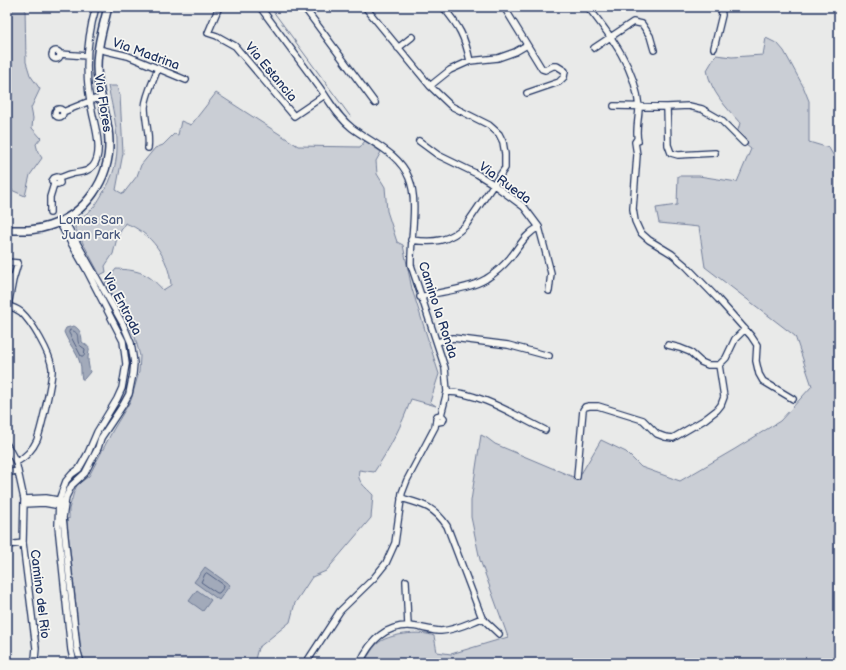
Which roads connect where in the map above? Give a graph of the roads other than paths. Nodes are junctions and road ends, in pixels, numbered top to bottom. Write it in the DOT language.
graph roads {
  1 [pos="96,7"];
  2 [pos="108,7"];
  3 [pos="219,7"];
  4 [pos="260,7"];
  5 [pos="304,7"];
  6 [pos="365,7"];
  7 [pos="443,7"];
  8 [pos="504,7"];
  9 [pos="588,7"];
  10 [pos="721,7"];
  11 [pos="412,37"];
  12 [pos="611,37"];
  13 [pos="527,45"];
  14 [pos="398,48"];
  15 [pos="594,48"];
  16 [pos="714,48"];
  17 [pos="98,49"];
  18 [pos="654,50"];
  19 [pos="60,54"];
  20 [pos="86,56"];
  21 [pos="470,61"];
  22 [pos="158,68"];
  23 [pos="186,80"];
  24 [pos="430,86"];
  25 [pos="527,93"];
  26 [pos="325,95"];
  27 [pos="103,100"];
  28 [pos="90,102"];
  29 [pos="374,103"];
  30 [pos="614,106"];
  31 [pos="639,107"];
  32 [pos="667,107"];
  33 [pos="63,112"];
  34 [pos="419,141"];
  35 [pos="744,143"];
  36 [pos="148,148"];
  37 [pos="715,153"];
  38 [pos="493,185"];
  39 [pos="50,213"];
  40 [pos="61,221"];
  41 [pos="539,227"];
  42 [pos="7,230"];
  43 [pos="411,240"];
  44 [pos="7,262"];
  45 [pos="7,276"];
  46 [pos="13,280"];
  47 [pos="96,283"];
  48 [pos="549,292"];
  49 [pos="420,297"];
  50 [pos="7,306"];
  51 [pos="745,329"];
  52 [pos="436,342"];
  53 [pos="668,345"];
  54 [pos="549,356"];
  55 [pos="719,365"];
  56 [pos="447,392"];
  57 [pos="793,399"];
  58 [pos="545,430"];
  59 [pos="92,443"];
  60 [pos="7,445"];
  61 [pos="99,446"];
  62 [pos="16,462"];
  63 [pos="18,471"];
  64 [pos="7,472"];
  65 [pos="72,474"];
  66 [pos="577,478"];
  67 [pos="77,479"];
  68 [pos="400,498"];
  69 [pos="24,501"];
  70 [pos="62,503"];
  71 [pos="23,543"];
  72 [pos="7,545"];
  73 [pos="406,581"];
  74 [pos="482,618"];
  75 [pos="408,626"];
  76 [pos="499,634"];
  77 [pos="32,663"];
  78 [pos="74,663"];
  79 [pos="80,663"];
  80 [pos="306,663"];
  81 [pos="360,663"];
  1 -- 20 [label="street, Via Flores"];
  2 -- 17 [label="main road"];
  3 -- 26 [label="street, Via Estancia"];
  4 -- 26 [label="street, Camino la Ronda"];
  5 -- 29 [label="street"];
  6 -- 14 [label="street"];
  7 -- 21 [label="street"];
  8 -- 13 [label="street"];
  9 -- 12 [label="street"];
  10 -- 16 [label="street"];
  11 -- 14 [label="street"];
  12 -- 15 [label="street"];
  12 -- 18 [label="street"];
  12 -- 31 [label="street"];
  13 -- 21 [label="street"];
  13 -- 25 [label="street"];
  14 -- 24 [label="street"];
  17 -- 22 [label="street, Via Madrina"];
  17 -- 27 [label="main road"];
  19 -- 20 [label="street"];
  20 -- 28 [label="street, Via Flores"];
  21 -- 24 [label="street"];
  22 -- 23 [label="street, Via Madrina"];
  22 -- 36 [label="street"];
  24 -- 38 [label="street"];
  26 -- 43 [label="street, Camino la Ronda"];
  27 -- 28 [label="street"];
  27 -- 40 [label="main road"];
  28 -- 33 [label="street"];
  28 -- 39 [label="street, Via Flores"];
  30 -- 31 [label="street"];
  31 -- 32 [label="street"];
  31 -- 51 [label="street"];
  32 -- 35 [label="street"];
  32 -- 37 [label="street"];
  34 -- 38 [label="street, Via Rueda"];
  38 -- 41 [label="street, Via Rueda"];
  38 -- 43 [label="street"];
  40 -- 42 [label="main road"];
  40 -- 47 [label="street, Via Entrada"];
  41 -- 48 [label="street, Via Rueda"];
  41 -- 49 [label="street"];
  43 -- 49 [label="street, Camino la Ronda"];
  44 -- 46 [label="street"];
  45 -- 46 [label="street"];
  46 -- 50 [label="street"];
  47 -- 59 [label="street, Via Entrada"];
  47 -- 61 [label="street, Via Entrada"];
  49 -- 52 [label="street, Camino la Ronda"];
  50 -- 62 [label="street"];
  51 -- 55 [label="street"];
  51 -- 57 [label="street"];
  52 -- 54 [label="street"];
  52 -- 56 [label="street, Camino la Ronda"];
  53 -- 55 [label="street"];
  55 -- 66 [label="street"];
  56 -- 58 [label="street"];
  56 -- 68 [label="street, Camino la Ronda"];
  59 -- 61 [label="street"];
  59 -- 65 [label="street, Via Entrada"];
  60 -- 62 [label="street, Camino del Rio"];
  61 -- 67 [label="street, Via Entrada"];
  62 -- 63 [label="street, Camino del Rio"];
  63 -- 64 [label="street"];
  63 -- 69 [label="street, Camino del Rio"];
  65 -- 67 [label="street"];
  65 -- 70 [label="street, Via Entrada"];
  67 -- 70 [label="street, Via Entrada"];
  68 -- 74 [label="street"];
  68 -- 80 [label="street, Camino la Ronda"];
  69 -- 70 [label="street"];
  69 -- 71 [label="street, Camino del Rio"];
  70 -- 78 [label="street, Via Entrada"];
  70 -- 79 [label="street, Via Entrada"];
  71 -- 72 [label="street"];
  71 -- 77 [label="street, Camino del Rio"];
  73 -- 75 [label="street"];
  74 -- 75 [label="street"];
  74 -- 76 [label="street"];
  75 -- 81 [label="street"];
}
